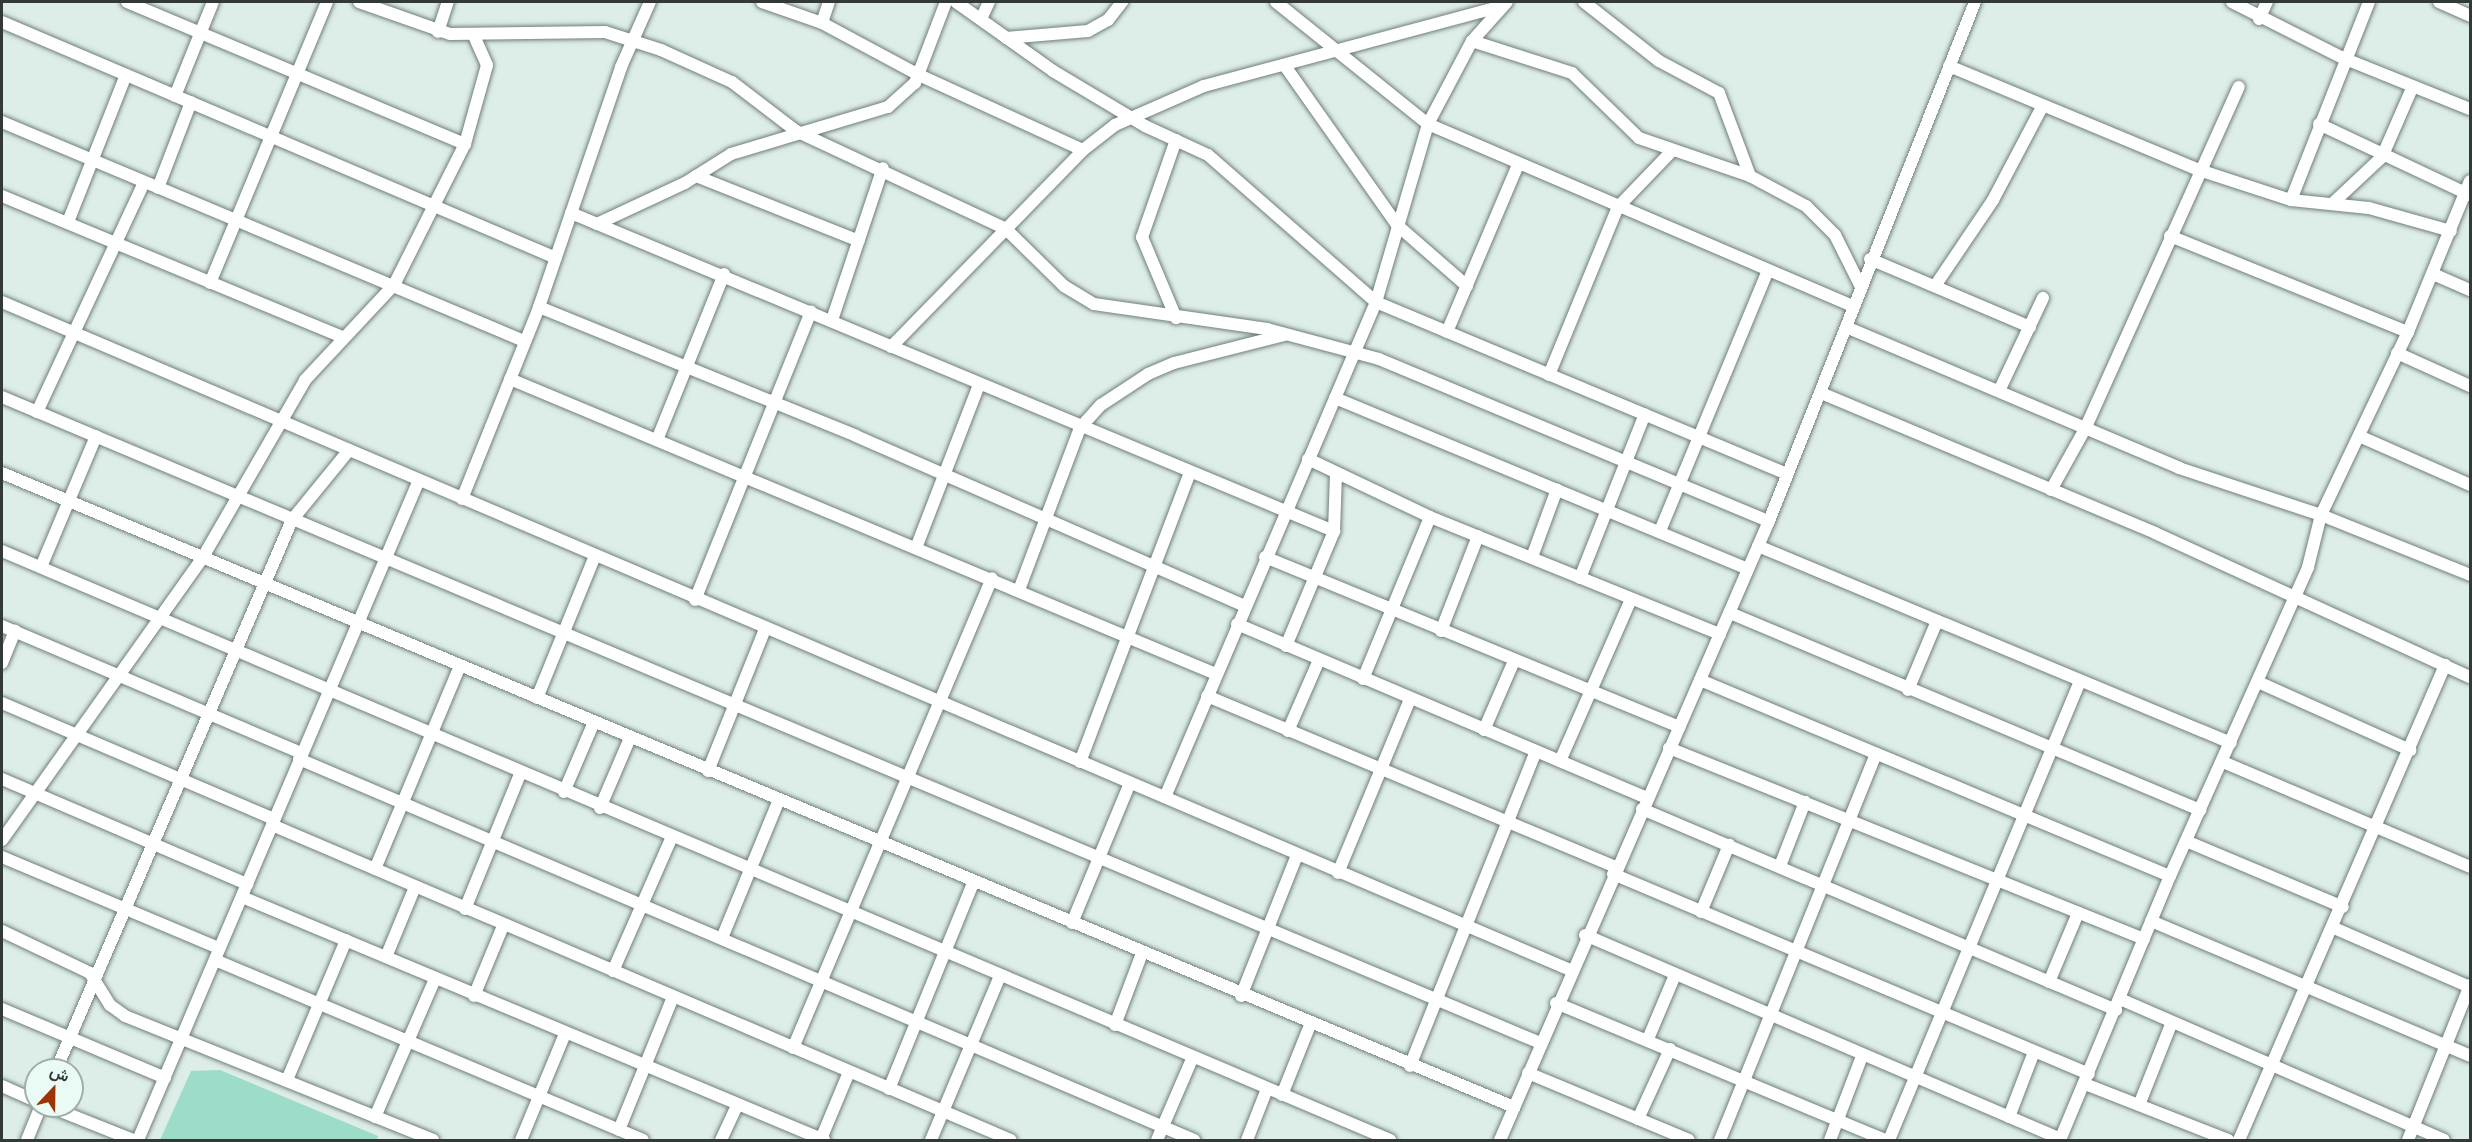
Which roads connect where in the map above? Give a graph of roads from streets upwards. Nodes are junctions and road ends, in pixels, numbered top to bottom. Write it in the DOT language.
graph roads {
  1 [pos="127,2"];
  2 [pos="213,2"];
  3 [pos="327,2"];
  4 [pos="359,2"];
  5 [pos="448,2"];
  6 [pos="650,2"];
  7 [pos="762,2"];
  8 [pos="829,2"];
  9 [pos="946,2"];
  10 [pos="956,2"];
  11 [pos="989,2"];
  12 [pos="1122,2"];
  13 [pos="1276,2"];
  14 [pos="1584,2"];
  15 [pos="1975,2"];
  16 [pos="2232,2"];
  17 [pos="2266,2"];
  18 [pos="2369,2"];
  19 [pos="2443,2"];
  20 [pos="1503,4"];
  21 [pos="2470,16"];
  22 [pos="981,19"];
  23 [pos="2259,19"];
  24 [pos="2,22"];
  25 [pos="822,22"];
  26 [pos="202,32"];
  27 [pos="438,32"];
  28 [pos="474,36"];
  29 [pos="1006,38"];
  30 [pos="632,39"];
  31 [pos="1472,41"];
  32 [pos="1340,52"];
  33 [pos="2343,58"];
  34 [pos="1286,66"];
  35 [pos="1948,66"];
  36 [pos="298,72"];
  37 [pos="126,75"];
  38 [pos="919,75"];
  39 [pos="2413,86"];
  40 [pos="2239,87"];
  41 [pos="175,96"];
  42 [pos="191,102"];
  43 [pos="2043,105"];
  44 [pos="2470,109"];
  45 [pos="1130,117"];
  46 [pos="2,122"];
  47 [pos="1428,124"];
  48 [pos="2319,124"];
  49 [pos="796,132"];
  50 [pos="270,135"];
  51 [pos="1176,140"];
  52 [pos="465,144"];
  53 [pos="1083,150"];
  54 [pos="1670,153"];
  55 [pos="2382,157"];
  56 [pos="92,160"];
  57 [pos="1518,165"];
  58 [pos="884,168"];
  59 [pos="2199,171"];
  60 [pos="696,176"];
  61 [pos="1750,176"];
  62 [pos="144,183"];
  63 [pos="158,188"];
  64 [pos="2469,190"];
  65 [pos="2,196"];
  66 [pos="2291,200"];
  67 [pos="2334,202"];
  68 [pos="440,204"];
  69 [pos="1618,207"];
  70 [pos="572,213"];
  71 [pos="236,221"];
  72 [pos="68,222"];
  73 [pos="597,224"];
  74 [pos="1397,225"];
  75 [pos="1006,229"];
  76 [pos="2451,231"];
  77 [pos="2170,236"];
  78 [pos="117,241"];
  79 [pos="859,242"];
  80 [pos="556,258"];
  81 [pos="1870,259"];
  82 [pos="1768,270"];
  83 [pos="724,274"];
  84 [pos="2433,274"];
  85 [pos="210,283"];
  86 [pos="394,285"];
  87 [pos="1467,285"];
  88 [pos="1860,285"];
  89 [pos="1935,286"];
  90 [pos="2470,291"];
  91 [pos="2043,298"];
  92 [pos="2,302"];
  93 [pos="1376,303"];
  94 [pos="539,306"];
  95 [pos="1853,306"];
  96 [pos="811,311"];
  97 [pos="1176,318"];
  98 [pos="832,320"];
  99 [pos="1846,327"];
  100 [pos="2030,327"];
  101 [pos="1447,332"];
  102 [pos="2408,332"];
  103 [pos="74,333"];
  104 [pos="1285,334"];
  105 [pos="343,337"];
  106 [pos="524,341"];
  107 [pos="891,347"];
  108 [pos="1354,352"];
  109 [pos="2397,353"];
  110 [pos="687,365"];
  111 [pos="1549,375"];
  112 [pos="510,379"];
  113 [pos="2470,386"];
  114 [pos="978,387"];
  115 [pos="1999,391"];
  116 [pos="1821,393"];
  117 [pos="2,397"];
  118 [pos="1335,398"];
  119 [pos="774,401"];
  120 [pos="37,412"];
  121 [pos="1645,414"];
  122 [pos="279,421"];
  123 [pos="1080,428"];
  124 [pos="2085,429"];
  125 [pos="96,436"];
  126 [pos="2359,436"];
  127 [pos="1701,437"];
  128 [pos="657,440"];
  129 [pos="349,450"];
  130 [pos="1308,459"];
  131 [pos="1627,461"];
  132 [pos="2,473"];
  133 [pos="1190,473"];
  134 [pos="1336,473"];
  135 [pos="944,474"];
  136 [pos="1788,474"];
  137 [pos="744,477"];
  138 [pos="418,480"];
  139 [pos="1681,484"];
  140 [pos="2470,485"];
  141 [pos="1557,489"];
  142 [pos="2051,490"];
  143 [pos="241,498"];
  144 [pos="462,499"];
  145 [pos="68,500"];
  146 [pos="1284,509"];
  147 [pos="1608,510"];
  148 [pos="2321,515"];
  149 [pos="1430,517"];
  150 [pos="1046,518"];
  151 [pos="292,520"];
  152 [pos="1769,520"];
  153 [pos="1334,531"];
  154 [pos="1660,531"];
  155 [pos="1478,536"];
  156 [pos="1758,546"];
  157 [pos="916,548"];
  158 [pos="2,551"];
  159 [pos="595,556"];
  160 [pos="1532,556"];
  161 [pos="203,557"];
  162 [pos="1265,557"];
  163 [pos="384,558"];
  164 [pos="1154,566"];
  165 [pos="40,567"];
  166 [pos="1748,568"];
  167 [pos="2470,575"];
  168 [pos="992,578"];
  169 [pos="1314,578"];
  170 [pos="1580,578"];
  171 [pos="262,583"];
  172 [pos="1019,590"];
  173 [pos="2295,596"];
  174 [pos="1631,599"];
  175 [pos="695,600"];
  176 [pos="1245,606"];
  177 [pos="1392,610"];
  178 [pos="1730,613"];
  179 [pos="162,616"];
  180 [pos="1937,621"];
  181 [pos="356,623"];
  182 [pos="1237,624"];
  183 [pos="2,626"];
  184 [pos="765,630"];
  185 [pos="15,631"];
  186 [pos="1442,631"];
  187 [pos="566,632"];
  188 [pos="1720,634"];
  189 [pos="1127,636"];
  190 [pos="235,646"];
  191 [pos="1286,646"];
  192 [pos="1319,660"];
  193 [pos="1514,661"];
  194 [pos="2,663"];
  195 [pos="2445,665"];
  196 [pos="460,666"];
  197 [pos="1216,674"];
  198 [pos="118,675"];
  199 [pos="2470,675"];
  200 [pos="1363,679"];
  201 [pos="1700,680"];
  202 [pos="2080,682"];
  203 [pos="2258,682"];
  204 [pos="330,688"];
  205 [pos="1908,690"];
  206 [pos="1588,692"];
  207 [pos="1207,696"];
  208 [pos="537,698"];
  209 [pos="1410,699"];
  210 [pos="2,703"];
  211 [pos="735,704"];
  212 [pos="941,704"];
  213 [pos="207,712"];
  214 [pos="594,722"];
  215 [pos="1679,728"];
  216 [pos="1485,729"];
  217 [pos="1288,731"];
  218 [pos="74,732"];
  219 [pos="431,735"];
  220 [pos="630,738"];
  221 [pos="2231,743"];
  222 [pos="1669,748"];
  223 [pos="2410,750"];
  224 [pos="1536,751"];
  225 [pos="2050,751"];
  226 [pos="1876,754"];
  227 [pos="300,756"];
  228 [pos="1560,761"];
  229 [pos="1080,762"];
  230 [pos="2223,762"];
  231 [pos="708,771"];
  232 [pos="1379,771"];
  233 [pos="520,774"];
  234 [pos="909,776"];
  235 [pos="179,778"];
  236 [pos="2,779"];
  237 [pos="1130,783"];
  238 [pos="564,792"];
  239 [pos="33,794"];
  240 [pos="1165,797"];
  241 [pos="778,802"];
  242 [pos="1805,802"];
  243 [pos="402,803"];
  244 [pos="1644,804"];
  245 [pos="600,808"];
  246 [pos="2200,810"];
  247 [pos="2024,816"];
  248 [pos="1848,820"];
  249 [pos="273,822"];
  250 [pos="1509,824"];
  251 [pos="2377,827"];
  252 [pos="671,839"];
  253 [pos="2,840"];
  254 [pos="493,840"];
  255 [pos="150,841"];
  256 [pos="2186,841"];
  257 [pos="879,842"];
  258 [pos="1729,845"];
  259 [pos="1298,855"];
  260 [pos="2,856"];
  261 [pos="1099,858"];
  262 [pos="1780,866"];
  263 [pos="2470,867"];
  264 [pos="375,869"];
  265 [pos="1615,871"];
  266 [pos="751,872"];
  267 [pos="1338,873"];
  268 [pos="2170,876"];
  269 [pos="1998,880"];
  270 [pos="973,883"];
  271 [pos="248,884"];
  272 [pos="1821,884"];
  273 [pos="414,887"];
  274 [pos="242,897"];
  275 [pos="642,903"];
  276 [pos="2343,907"];
  277 [pos="124,908"];
  278 [pos="465,909"];
  279 [pos="1701,912"];
  280 [pos="851,913"];
  281 [pos="2078,913"];
  282 [pos="2151,921"];
  283 [pos="1072,923"];
  284 [pos="503,926"];
  285 [pos="1466,928"];
  286 [pos="2334,928"];
  287 [pos="1268,929"];
  288 [pos="2,930"];
  289 [pos="1585,935"];
  290 [pos="722,938"];
  291 [pos="2144,939"];
  292 [pos="346,940"];
  293 [pos="1970,950"];
  294 [pos="1796,952"];
  295 [pos="1142,953"];
  296 [pos="217,954"];
  297 [pos="947,954"];
  298 [pos="386,957"];
  299 [pos="1570,970"];
  300 [pos="613,971"];
  301 [pos="1675,975"];
  302 [pos="999,978"];
  303 [pos="435,979"];
  304 [pos="822,979"];
  305 [pos="94,981"];
  306 [pos="2049,982"];
  307 [pos="2470,986"];
  308 [pos="2308,987"];
  309 [pos="474,996"];
  310 [pos="1241,996"];
  311 [pos="673,997"];
  312 [pos="1437,1002"];
  313 [pos="1556,1003"];
  314 [pos="318,1004"];
  315 [pos="2118,1004"];
  316 [pos="2,1009"];
  317 [pos="1942,1014"];
  318 [pos="1771,1018"];
  319 [pos="919,1020"];
  320 [pos="2172,1022"];
  321 [pos="1114,1025"];
  322 [pos="1310,1025"];
  323 [pos="565,1034"];
  324 [pos="70,1039"];
  325 [pos="181,1039"];
  326 [pos="1648,1039"];
  327 [pos="971,1041"];
  328 [pos="407,1042"];
  329 [pos="1540,1043"];
  330 [pos="2446,1044"];
  331 [pos="793,1048"];
  332 [pos="1670,1048"];
  333 [pos="2034,1052"];
  334 [pos="1862,1056"];
  335 [pos="2470,1056"];
  336 [pos="62,1058"];
  337 [pos="1192,1059"];
  338 [pos="644,1066"];
  339 [pos="1410,1066"];
  340 [pos="2273,1068"];
  341 [pos="849,1072"];
  342 [pos="1528,1073"];
  343 [pos="165,1078"];
  344 [pos="1914,1078"];
  345 [pos="2087,1079"];
  346 [pos="287,1080"];
  347 [pos="1745,1081"];
  348 [pos="2,1086"];
  349 [pos="889,1089"];
  350 [pos="1267,1089"];
  351 [pos="1282,1095"];
  352 [pos="24,1096"];
  353 [pos="539,1097"];
  354 [pos="737,1105"];
  355 [pos="2139,1105"];
  356 [pos="1514,1107"];
  357 [pos="943,1111"];
  358 [pos="375,1117"];
  359 [pos="36,1118"];
  360 [pos="78,1118"];
  361 [pos="2009,1118"];
  362 [pos="1638,1119"];
  363 [pos="1839,1120"];
  364 [pos="1163,1126"];
  365 [pos="2413,1127"];
  366 [pos="619,1130"];
  367 [pos="1674,1138"];
  368 [pos="27,1140"];
  369 [pos="133,1140"];
  370 [pos="138,1140"];
  371 [pos="433,1140"];
  372 [pos="521,1140"];
  373 [pos="643,1140"];
  374 [pos="721,1140"];
  375 [pos="823,1140"];
  376 [pos="931,1140"];
  377 [pos="1011,1140"];
  378 [pos="1157,1140"];
  379 [pos="1194,1140"];
  380 [pos="1247,1140"];
  381 [pos="1390,1140"];
  382 [pos="1500,1140"];
  383 [pos="1689,1140"];
  384 [pos="1720,1140"];
  385 [pos="1830,1140"];
  386 [pos="1887,1140"];
  387 [pos="2061,1140"];
  388 [pos="2228,1140"];
  389 [pos="2239,1140"];
  390 [pos="2408,1140"];
  391 [pos="2444,1140"];
  1 -- 26 [label="street"];
  2 -- 26 [label="street"];
  3 -- 36 [label="street"];
  4 -- 27 [label="street"];
  5 -- 27 [label="street"];
  6 -- 30 [label="street"];
  7 -- 25 [label="street"];
  8 -- 25 [label="street"];
  9 -- 38 [label="street"];
  10 -- 22 [label="street"];
  11 -- 22 [label="street"];
  12 -- 29 [label="street"];
  13 -- 32 [label="street"];
  14 -- 61 [label="street"];
  15 -- 35 [label="street"];
  16 -- 23 [label="street"];
  17 -- 23 [label="street"];
  18 -- 33 [label="street"];
  19 -- 21 [label="street"];
  20 -- 31 [label="street"];
  20 -- 32 [label="street"];
  22 -- 29 [label="street"];
  23 -- 33 [label="street"];
  24 -- 37 [label="street"];
  25 -- 38 [label="street"];
  26 -- 36 [label="street"];
  26 -- 41 [label="street"];
  27 -- 28 [label="street"];
  28 -- 30 [label="street"];
  28 -- 52 [label="street"];
  29 -- 45 [label="street"];
  30 -- 49 [label="street"];
  30 -- 70 [label="street"];
  31 -- 47 [label="street"];
  31 -- 54 [label="street"];
  32 -- 34 [label="street"];
  32 -- 47 [label="street"];
  33 -- 39 [label="street"];
  33 -- 48 [label="street"];
  34 -- 45 [label="street"];
  34 -- 74 [label="street"];
  35 -- 43 [label="street"];
  35 -- 81 [label="street"];
  36 -- 50 [label="street"];
  36 -- 52 [label="street"];
  37 -- 41 [label="street"];
  37 -- 56 [label="street"];
  38 -- 49 [label="street"];
  38 -- 53 [label="street"];
  39 -- 44 [label="street"];
  39 -- 55 [label="street"];
  40 -- 59 [label="street"];
  41 -- 42 [label="street"];
  42 -- 50 [label="street"];
  42 -- 63 [label="street"];
  43 -- 59 [label="street"];
  43 -- 89 [label="street"];
  45 -- 51 [label="street"];
  45 -- 53 [label="street"];
  46 -- 56 [label="street"];
  47 -- 57 [label="street"];
  47 -- 74 [label="street"];
  48 -- 55 [label="street"];
  48 -- 66 [label="street"];
  49 -- 58 [label="street"];
  49 -- 60 [label="street"];
  50 -- 68 [label="street"];
  50 -- 71 [label="street"];
  51 -- 93 [label="street"];
  51 -- 97 [label="street"];
  52 -- 68 [label="street"];
  53 -- 75 [label="street"];
  54 -- 61 [label="street"];
  54 -- 69 [label="street"];
  55 -- 64 [label="street"];
  55 -- 67 [label="street"];
  56 -- 62 [label="street"];
  56 -- 72 [label="street"];
  57 -- 69 [label="street"];
  57 -- 87 [label="street"];
  58 -- 75 [label="street"];
  58 -- 79 [label="street"];
  59 -- 66 [label="street"];
  59 -- 77 [label="street"];
  60 -- 73 [label="street"];
  60 -- 79 [label="street"];
  61 -- 88 [label="street"];
  62 -- 63 [label="street"];
  62 -- 78 [label="street"];
  63 -- 71 [label="street"];
  64 -- 76 [label="street"];
  65 -- 72 [label="street"];
  66 -- 67 [label="street"];
  67 -- 76 [label="street"];
  68 -- 80 [label="street"];
  68 -- 86 [label="street"];
  69 -- 82 [label="street"];
  69 -- 111 [label="street"];
  70 -- 73 [label="street"];
  70 -- 80 [label="street"];
  71 -- 85 [label="street"];
  71 -- 86 [label="street"];
  72 -- 78 [label="street"];
  73 -- 83 [label="street"];
  74 -- 87 [label="street"];
  74 -- 93 [label="street"];
  75 -- 97 [label="street"];
  75 -- 107 [label="street"];
  76 -- 84 [label="street"];
  77 -- 102 [label="street"];
  77 -- 124 [label="street"];
  78 -- 85 [label="street"];
  78 -- 103 [label="street"];
  79 -- 98 [label="street"];
  80 -- 94 [label="street"];
  81 -- 88 [label="street"];
  81 -- 89 [label="street"];
  82 -- 95 [label="street"];
  82 -- 127 [label="street"];
  83 -- 96 [label="street"];
  83 -- 110 [label="street"];
  84 -- 90 [label="street"];
  84 -- 102 [label="street"];
  85 -- 105 [label="street"];
  86 -- 105 [label="street"];
  86 -- 106 [label="street"];
  87 -- 101 [label="street"];
  88 -- 95 [label="street"];
  89 -- 100 [label="street"];
  91 -- 100 [label="street"];
  92 -- 103 [label="street"];
  93 -- 101 [label="street"];
  93 -- 108 [label="street"];
  94 -- 106 [label="street"];
  94 -- 110 [label="street"];
  95 -- 99 [label="street"];
  96 -- 98 [label="street"];
  96 -- 119 [label="street"];
  97 -- 104 [label="street"];
  98 -- 107 [label="street"];
  99 -- 115 [label="street"];
  99 -- 116 [label="street"];
  100 -- 115 [label="street"];
  101 -- 111 [label="street"];
  102 -- 109 [label="street"];
  103 -- 120 [label="street"];
  103 -- 122 [label="street"];
  104 -- 108 [label="street"];
  104 -- 123 [label="street"];
  105 -- 122 [label="street"];
  106 -- 112 [label="street"];
  107 -- 114 [label="street"];
  108 -- 118 [label="street"];
  108 -- 131 [label="street"];
  109 -- 113 [label="street"];
  109 -- 126 [label="street"];
  110 -- 119 [label="street"];
  110 -- 128 [label="street"];
  111 -- 121 [label="street"];
  112 -- 128 [label="street"];
  112 -- 144 [label="street"];
  114 -- 123 [label="street"];
  114 -- 135 [label="street"];
  115 -- 124 [label="street"];
  116 -- 136 [label="street"];
  116 -- 142 [label="street"];
  117 -- 120 [label="street"];
  118 -- 130 [label="street"];
  118 -- 141 [label="street"];
  119 -- 135 [label="street"];
  119 -- 137 [label="street"];
  120 -- 125 [label="street"];
  121 -- 127 [label="street"];
  121 -- 131 [label="street"];
  122 -- 129 [label="street"];
  122 -- 143 [label="street"];
  123 -- 133 [label="street"];
  123 -- 150 [label="street"];
  124 -- 142 [label="street"];
  124 -- 148 [label="street"];
  125 -- 143 [label="street"];
  125 -- 145 [label="street"];
  126 -- 140 [label="street"];
  126 -- 148 [label="street"];
  127 -- 136 [label="street"];
  127 -- 139 [label="street"];
  128 -- 137 [label="street"];
  129 -- 138 [label="street"];
  129 -- 151 [label="street"];
  130 -- 134 [label="street"];
  130 -- 146 [label="street"];
  131 -- 139 [label="street"];
  131 -- 147 [label="street"];
  132 -- 145 [label="street"];
  133 -- 146 [label="street"];
  133 -- 164 [label="street"];
  134 -- 149 [label="street"];
  134 -- 153 [label="street"];
  135 -- 150 [label="street"];
  135 -- 157 [label="street"];
  136 -- 152 [label="street"];
  137 -- 157 [label="street"];
  137 -- 175 [label="street"];
  138 -- 144 [label="street"];
  138 -- 163 [label="street"];
  139 -- 152 [label="street"];
  139 -- 154 [label="street"];
  141 -- 147 [label="street"];
  141 -- 160 [label="street"];
  142 -- 173 [label="street"];
  143 -- 151 [label="street"];
  143 -- 161 [label="street"];
  144 -- 159 [label="street"];
  145 -- 161 [label="street"];
  145 -- 165 [label="street"];
  146 -- 153 [label="street"];
  146 -- 162 [label="street"];
  147 -- 154 [label="street"];
  147 -- 170 [label="street"];
  148 -- 167 [label="street"];
  148 -- 173 [label="street"];
  149 -- 155 [label="street"];
  149 -- 177 [label="street"];
  150 -- 164 [label="street"];
  150 -- 172 [label="street"];
  151 -- 163 [label="street"];
  151 -- 171 [label="street"];
  152 -- 156 [label="street"];
  153 -- 169 [label="street"];
  154 -- 166 [label="street"];
  155 -- 160 [label="street"];
  155 -- 186 [label="street"];
  156 -- 166 [label="street"];
  156 -- 180 [label="street"];
  157 -- 168 [label="street"];
  158 -- 165 [label="street"];
  159 -- 175 [label="street"];
  159 -- 187 [label="street"];
  160 -- 170 [label="street"];
  161 -- 171 [label="street"];
  161 -- 179 [label="street"];
  162 -- 169 [label="street"];
  162 -- 176 [label="street"];
  163 -- 181 [label="street"];
  163 -- 187 [label="street"];
  164 -- 176 [label="street"];
  164 -- 189 [label="street"];
  165 -- 179 [label="street"];
  166 -- 178 [label="street"];
  168 -- 172 [label="street"];
  168 -- 212 [label="street"];
  169 -- 177 [label="street"];
  169 -- 191 [label="street"];
  170 -- 174 [label="street"];
  171 -- 181 [label="street"];
  171 -- 190 [label="street"];
  172 -- 189 [label="street"];
  173 -- 195 [label="street"];
  173 -- 203 [label="street"];
  174 -- 188 [label="street"];
  174 -- 206 [label="street"];
  175 -- 184 [label="street"];
  176 -- 182 [label="street"];
  177 -- 186 [label="street"];
  177 -- 200 [label="street"];
  178 -- 188 [label="street"];
  178 -- 205 [label="street"];
  179 -- 190 [label="street"];
  179 -- 198 [label="street"];
  180 -- 202 [label="street"];
  180 -- 205 [label="street"];
  181 -- 196 [label="street"];
  181 -- 204 [label="street"];
  182 -- 191 [label="street"];
  182 -- 197 [label="street"];
  183 -- 185 [label="street"];
  184 -- 211 [label="street"];
  184 -- 212 [label="street"];
  185 -- 194 [label="street"];
  185 -- 198 [label="street"];
  186 -- 193 [label="street"];
  187 -- 208 [label="street"];
  187 -- 211 [label="street"];
  188 -- 201 [label="street"];
  189 -- 197 [label="street"];
  189 -- 229 [label="street"];
  190 -- 204 [label="street"];
  190 -- 213 [label="street"];
  191 -- 192 [label="street"];
  192 -- 200 [label="street"];
  192 -- 217 [label="street"];
  193 -- 206 [label="street"];
  193 -- 216 [label="street"];
  195 -- 199 [label="street"];
  195 -- 223 [label="street"];
  196 -- 208 [label="street"];
  196 -- 219 [label="street"];
  197 -- 207 [label="street"];
  198 -- 213 [label="street"];
  198 -- 218 [label="street"];
  200 -- 209 [label="street"];
  201 -- 215 [label="street"];
  201 -- 226 [label="street"];
  202 -- 221 [label="street"];
  202 -- 225 [label="street"];
  203 -- 221 [label="street"];
  203 -- 223 [label="street"];
  204 -- 219 [label="street"];
  204 -- 227 [label="street"];
  205 -- 225 [label="street"];
  206 -- 215 [label="street"];
  206 -- 228 [label="street"];
  207 -- 217 [label="street"];
  207 -- 240 [label="street"];
  208 -- 214 [label="street"];
  209 -- 216 [label="street"];
  209 -- 232 [label="street"];
  210 -- 218 [label="street"];
  211 -- 231 [label="street"];
  211 -- 234 [label="street"];
  212 -- 229 [label="street"];
  212 -- 234 [label="street"];
  213 -- 227 [label="street"];
  213 -- 235 [label="street"];
  214 -- 220 [label="street"];
  214 -- 238 [label="street"];
  215 -- 222 [label="street"];
  216 -- 224 [label="street"];
  217 -- 232 [label="street"];
  218 -- 235 [label="street"];
  218 -- 239 [label="street"];
  219 -- 233 [label="street"];
  219 -- 243 [label="street"];
  220 -- 231 [label="street"];
  220 -- 245 [label="street"];
  221 -- 230 [label="street"];
  222 -- 242 [label="street"];
  222 -- 244 [label="street"];
  223 -- 251 [label="street"];
  224 -- 228 [label="street"];
  224 -- 250 [label="street"];
  225 -- 246 [label="street"];
  225 -- 247 [label="street"];
  226 -- 247 [label="street"];
  226 -- 248 [label="street"];
  227 -- 243 [label="street"];
  227 -- 249 [label="street"];
  228 -- 244 [label="street"];
  229 -- 237 [label="street"];
  230 -- 246 [label="street"];
  230 -- 251 [label="street"];
  231 -- 241 [label="street"];
  232 -- 250 [label="street"];
  232 -- 267 [label="street"];
  233 -- 238 [label="street"];
  233 -- 254 [label="street"];
  234 -- 257 [label="street"];
  234 -- 261 [label="street"];
  235 -- 249 [label="street"];
  235 -- 255 [label="street"];
  236 -- 239 [label="street"];
  237 -- 240 [label="street"];
  237 -- 261 [label="street"];
  238 -- 245 [label="street"];
  239 -- 253 [label="street"];
  239 -- 255 [label="street"];
  240 -- 259 [label="street"];
  241 -- 257 [label="street"];
  241 -- 266 [label="street"];
  242 -- 248 [label="street"];
  242 -- 262 [label="street"];
  243 -- 254 [label="street"];
  243 -- 264 [label="street"];
  244 -- 258 [label="street"];
  244 -- 265 [label="street"];
  245 -- 252 [label="street"];
  246 -- 256 [label="street"];
  247 -- 268 [label="street"];
  247 -- 269 [label="street"];
  248 -- 269 [label="street"];
  248 -- 272 [label="street"];
  249 -- 264 [label="street"];
  249 -- 271 [label="street"];
  250 -- 265 [label="street"];
  250 -- 285 [label="street"];
  251 -- 263 [label="street"];
  251 -- 276 [label="street"];
  252 -- 266 [label="street"];
  252 -- 275 [label="street"];
  254 -- 275 [label="street"];
  254 -- 278 [label="street"];
  255 -- 271 [label="street"];
  255 -- 277 [label="street"];
  256 -- 268 [label="street"];
  256 -- 276 [label="street"];
  257 -- 270 [label="street"];
  257 -- 280 [label="street"];
  258 -- 262 [label="street"];
  258 -- 279 [label="street"];
  259 -- 267 [label="street"];
  259 -- 287 [label="street"];
  260 -- 277 [label="street"];
  261 -- 283 [label="street"];
  261 -- 287 [label="street"];
  262 -- 272 [label="street"];
  264 -- 273 [label="street"];
  265 -- 279 [label="street"];
  265 -- 289 [label="street"];
  266 -- 280 [label="street"];
  266 -- 290 [label="street"];
  267 -- 285 [label="street"];
  268 -- 282 [label="street"];
  269 -- 281 [label="street"];
  269 -- 293 [label="street"];
  270 -- 283 [label="street"];
  270 -- 297 [label="street"];
  271 -- 274 [label="street"];
  272 -- 293 [label="street"];
  272 -- 294 [label="street"];
  273 -- 278 [label="street"];
  273 -- 298 [label="street"];
  274 -- 292 [label="street"];
  274 -- 296 [label="street"];
  275 -- 290 [label="street"];
  275 -- 300 [label="street"];
  276 -- 286 [label="street"];
  277 -- 296 [label="street"];
  277 -- 305 [label="street"];
  278 -- 284 [label="street"];
  279 -- 294 [label="street"];
  280 -- 297 [label="street"];
  280 -- 304 [label="street"];
  281 -- 291 [label="street"];
  281 -- 306 [label="street"];
  282 -- 291 [label="street"];
  282 -- 308 [label="street"];
  283 -- 295 [label="street"];
  284 -- 300 [label="street"];
  284 -- 309 [label="street"];
  285 -- 299 [label="street"];
  285 -- 312 [label="street"];
  286 -- 307 [label="street"];
  286 -- 308 [label="street"];
  287 -- 310 [label="street"];
  287 -- 312 [label="street"];
  288 -- 305 [label="street"];
  289 -- 299 [label="street"];
  289 -- 301 [label="street"];
  290 -- 304 [label="street"];
  291 -- 315 [label="street"];
  292 -- 298 [label="street"];
  292 -- 314 [label="street"];
  293 -- 306 [label="street"];
  293 -- 317 [label="street"];
  294 -- 317 [label="street"];
  294 -- 318 [label="street"];
  295 -- 310 [label="street"];
  295 -- 321 [label="street"];
  296 -- 314 [label="street"];
  296 -- 325 [label="street"];
  297 -- 302 [label="street"];
  297 -- 319 [label="street"];
  298 -- 303 [label="street"];
  299 -- 313 [label="street"];
  300 -- 311 [label="street"];
  301 -- 318 [label="street"];
  301 -- 326 [label="street"];
  302 -- 321 [label="street"];
  302 -- 327 [label="street"];
  303 -- 309 [label="street"];
  303 -- 328 [label="street"];
  304 -- 319 [label="street"];
  304 -- 331 [label="street"];
  305 -- 324 [label="street"];
  305 -- 325 [label="street"];
  306 -- 315 [label="street"];
  307 -- 330 [label="street"];
  308 -- 330 [label="street"];
  308 -- 340 [label="street"];
  309 -- 323 [label="street"];
  310 -- 322 [label="street"];
  311 -- 331 [label="street"];
  311 -- 338 [label="street"];
  312 -- 329 [label="street"];
  312 -- 339 [label="street"];
  313 -- 326 [label="street"];
  313 -- 329 [label="street"];
  314 -- 328 [label="street"];
  314 -- 346 [label="street"];
  315 -- 320 [label="street"];
  315 -- 345 [label="street"];
  316 -- 324 [label="street"];
  317 -- 333 [label="street"];
  317 -- 344 [label="street"];
  318 -- 334 [label="street"];
  318 -- 347 [label="street"];
  319 -- 327 [label="street"];
  319 -- 349 [label="street"];
  320 -- 340 [label="street"];
  320 -- 355 [label="street"];
  321 -- 337 [label="street"];
  322 -- 339 [label="street"];
  322 -- 351 [label="street"];
  323 -- 338 [label="street"];
  323 -- 353 [label="street"];
  324 -- 336 [label="street"];
  324 -- 343 [label="street"];
  325 -- 343 [label="street"];
  325 -- 346 [label="street"];
  326 -- 332 [label="street"];
  327 -- 357 [label="street"];
  327 -- 364 [label="street"];
  328 -- 353 [label="street"];
  328 -- 358 [label="street"];
  329 -- 342 [label="street"];
  330 -- 335 [label="street"];
  330 -- 365 [label="street"];
  331 -- 341 [label="street"];
  332 -- 347 [label="street"];
  332 -- 362 [label="street"];
  333 -- 345 [label="street"];
  333 -- 361 [label="street"];
  334 -- 344 [label="street"];
  334 -- 363 [label="street"];
  337 -- 350 [label="street"];
  337 -- 364 [label="street"];
  338 -- 354 [label="street"];
  338 -- 366 [label="street"];
  339 -- 356 [label="street"];
  340 -- 365 [label="street"];
  340 -- 389 [label="street"];
  341 -- 349 [label="street"];
  341 -- 375 [label="street"];
  342 -- 356 [label="street"];
  342 -- 362 [label="street"];
  343 -- 370 [label="street"];
  344 -- 361 [label="street"];
  344 -- 386 [label="street"];
  345 -- 355 [label="street"];
  345 -- 387 [label="street"];
  346 -- 358 [label="street"];
  347 -- 363 [label="street"];
  347 -- 384 [label="street"];
  348 -- 352 [label="street"];
  349 -- 357 [label="street"];
  350 -- 351 [label="street"];
  350 -- 380 [label="street"];
  351 -- 381 [label="street"];
  353 -- 366 [label="street"];
  353 -- 372 [label="street"];
  354 -- 374 [label="street"];
  354 -- 375 [label="street"];
  355 -- 388 [label="street"];
  356 -- 382 [label="street"];
  357 -- 376 [label="street"];
  357 -- 377 [label="street"];
  358 -- 371 [label="street"];
  359 -- 368 [label="street"];
  360 -- 369 [label="street"];
  361 -- 387 [label="street"];
  362 -- 367 [label="street"];
  363 -- 385 [label="street"];
  363 -- 386 [label="street"];
  364 -- 378 [label="street"];
  364 -- 379 [label="street"];
  365 -- 390 [label="street"];
  365 -- 391 [label="street"];
  366 -- 373 [label="street"];
  367 -- 383 [label="street"];
}
